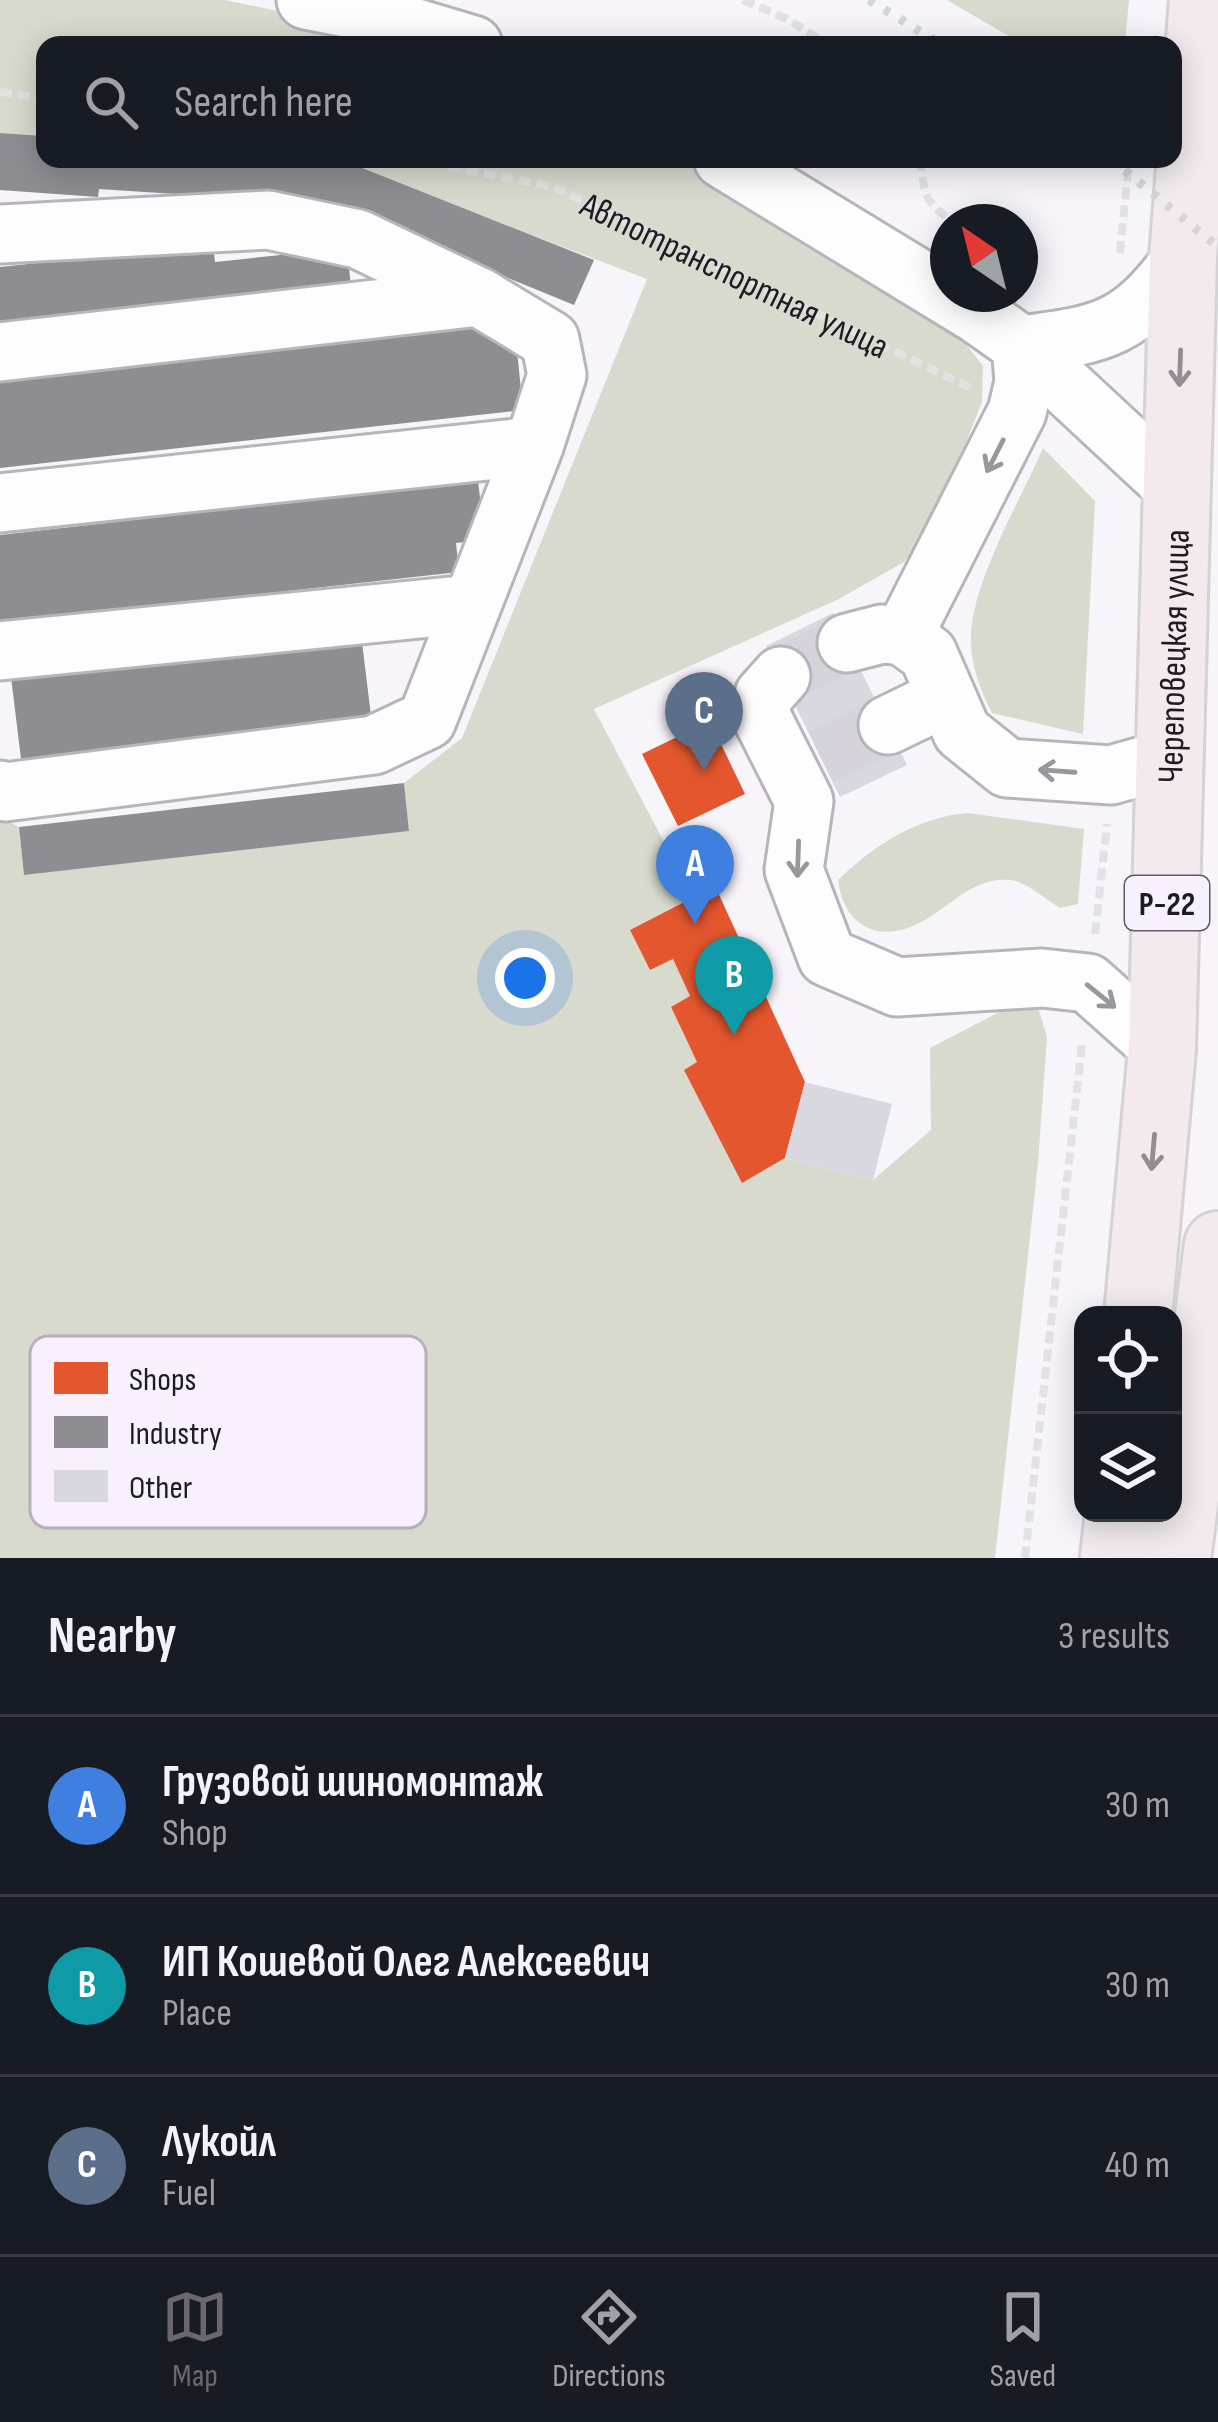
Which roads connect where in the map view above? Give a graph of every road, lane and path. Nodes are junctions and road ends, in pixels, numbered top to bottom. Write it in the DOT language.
graph roads {
  1 [pos="306,0"];
  2 [pos="743,0"];
  3 [pos="1203,0"];
  4 [pos="443,36"];
  5 [pos="814,36"];
  6 [pos="0,92"];
  7 [pos="36,97"];
  8 [pos="458,168"];
  9 [pos="737,168"];
  10 [pos="921,168"];
  11 [pos="932,204"];
  12 [pos="0,234"];
  13 [pos="1183,258"];
  14 [pos="479,297"];
  15 [pos="1022,345"];
  16 [pos="0,352"];
  17 [pos="978,392"];
  18 [pos="534,446"];
  19 [pos="1176,489"];
  20 [pos="0,503"];
  21 [pos="470,604"];
  22 [pos="903,636"];
  23 [pos="847,643"];
  24 [pos="0,651"];
  25 [pos="781,676"];
  26 [pos="946,697"];
  27 [pos="887,725"];
  28 [pos="1171,758"];
  29 [pos="0,790"];
  30 [pos="1162,1049"];
  31 [pos="1218,1245"];
  32 [pos="1139,1306"];
  33 [pos="1118,1522"];
  34 [pos="1114,1558"];
  35 [pos="1177,1558"];
  1 -- 4 [label="street"];
  2 -- 5 [label="path"];
  3 -- 13 [label="highway, Череповецкая улица / Р-22"];
  6 -- 7 [label="path"];
  8 -- 17 [label="path, Автотранспортная улица"];
  9 -- 15 [label="street"];
  10 -- 11 [label="path"];
  12 -- 14 [label="street"];
  13 -- 15 [label="street"];
  13 -- 19 [label="highway, Череповецкая улица / Р-22, one-way"];
  14 -- 16 [label="street"];
  14 -- 18 [label="street"];
  15 -- 19 [label="street"];
  15 -- 22 [label="street, one-way"];
  18 -- 20 [label="street"];
  18 -- 21 [label="street"];
  19 -- 28 [label="highway, Череповецкая улица / Р-22"];
  21 -- 24 [label="street"];
  21 -- 29 [label="street"];
  22 -- 23 [label="street"];
  22 -- 26 [label="street"];
  25 -- 30 [label="street, one-way"];
  26 -- 27 [label="street"];
  28 -- 26 [label="street, one-way"];
  28 -- 30 [label="highway, Череповецкая улица / Р-22"];
  30 -- 32 [label="highway, Череповецкая улица / Р-22, one-way"];
  31 -- 35 [label="highway"];
  33 -- 34 [label="highway"];
}
